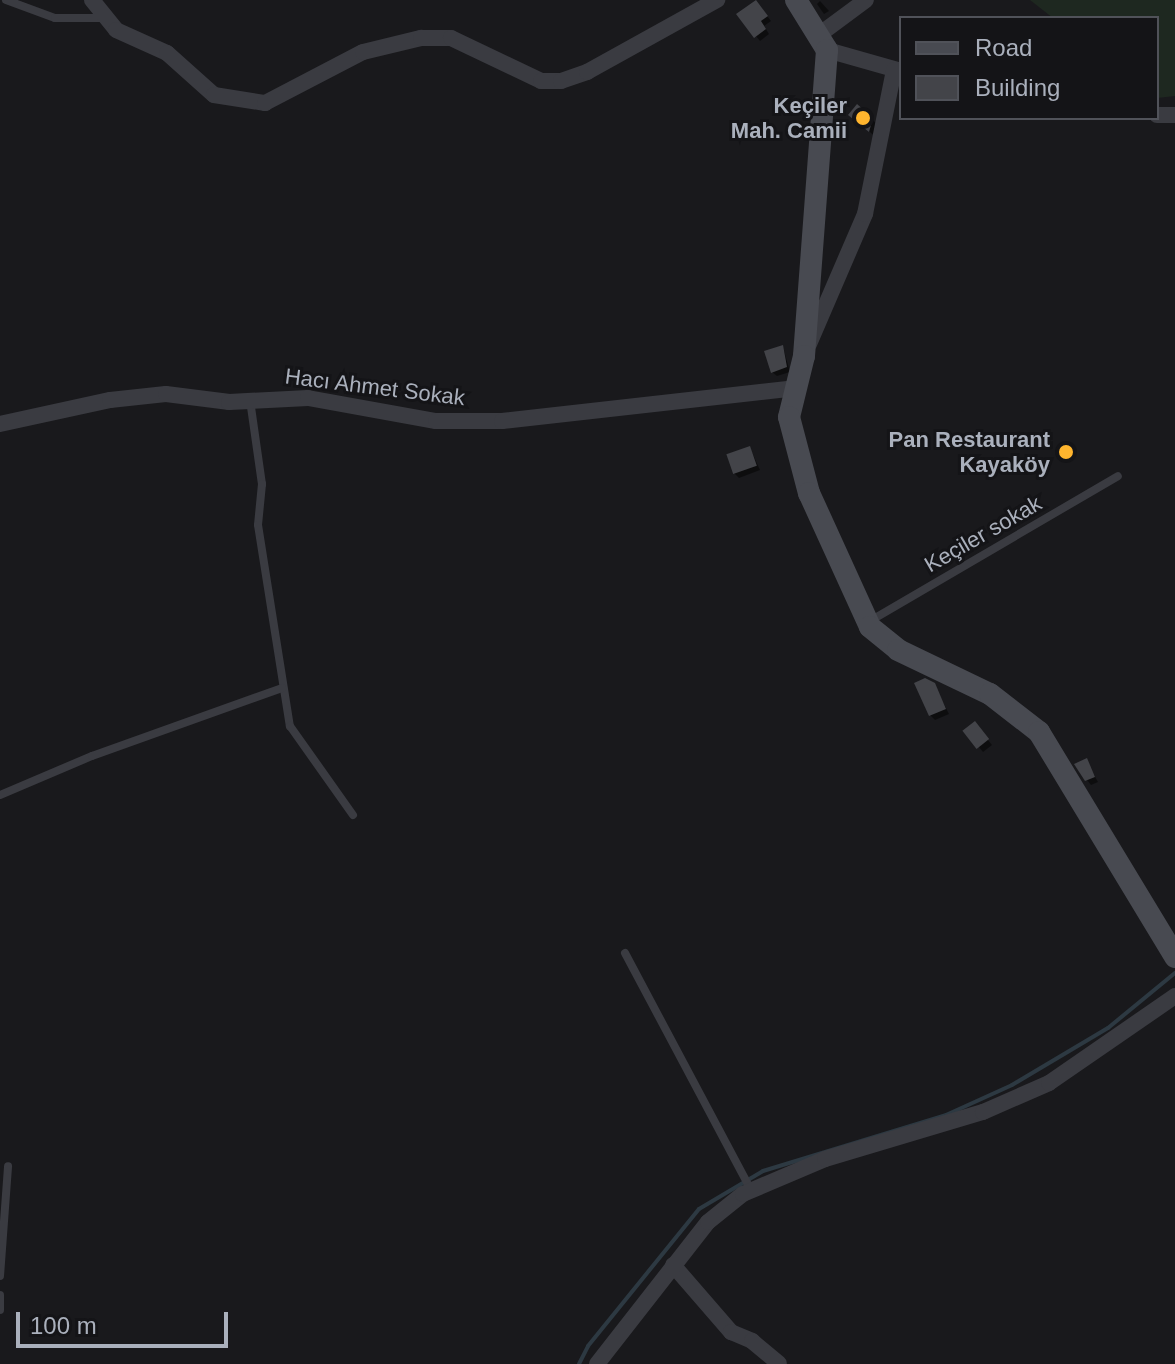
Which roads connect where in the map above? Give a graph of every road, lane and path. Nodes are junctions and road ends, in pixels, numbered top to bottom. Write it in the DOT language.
graph roads {
  1 [pos="6,0"];
  2 [pos="92,0"];
  3 [pos="717,0"];
  4 [pos="796,0"];
  5 [pos="866,0"];
  6 [pos="103,18"];
  7 [pos="821,43"];
  8 [pos="898,70"];
  9 [pos="804,356"];
  10 [pos="794,388"];
  11 [pos="250,400"];
  12 [pos="0,424"];
  13 [pos="1118,476"];
  14 [pos="867,623"];
  15 [pos="282,688"];
  16 [pos="0,795"];
  17 [pos="353,815"];
  18 [pos="1172,946"];
  19 [pos="625,953"];
  20 [pos="1175,996"];
  21 [pos="8,1166"];
  22 [pos="751,1190"];
  23 [pos="673,1265"];
  24 [pos="0,1276"];
  25 [pos="0,1295"];
  26 [pos="0,1310"];
  27 [pos="597,1364"];
  28 [pos="779,1364"];
  1 -- 6 [label="lane"];
  2 -- 6 [label="street"];
  3 -- 6 [label="street"];
  4 -- 7 [label="street"];
  5 -- 7 [label="street"];
  7 -- 8 [label="street"];
  7 -- 9 [label="street"];
  8 -- 9 [label="street"];
  9 -- 10 [label="street"];
  10 -- 11 [label="street, Hacı Ahmet Sokak"];
  10 -- 14 [label="street"];
  11 -- 12 [label="street, Hacı Ahmet Sokak"];
  11 -- 15 [label="lane"];
  13 -- 14 [label="lane, Keçiler sokak"];
  14 -- 18 [label="street"];
  15 -- 16 [label="lane"];
  15 -- 17 [label="lane"];
  19 -- 22 [label="lane"];
  20 -- 22 [label="street"];
  21 -- 24 [label="lane"];
  22 -- 23 [label="street"];
  23 -- 27 [label="street"];
  23 -- 28 [label="street"];
  25 -- 26 [label="lane"];
}
